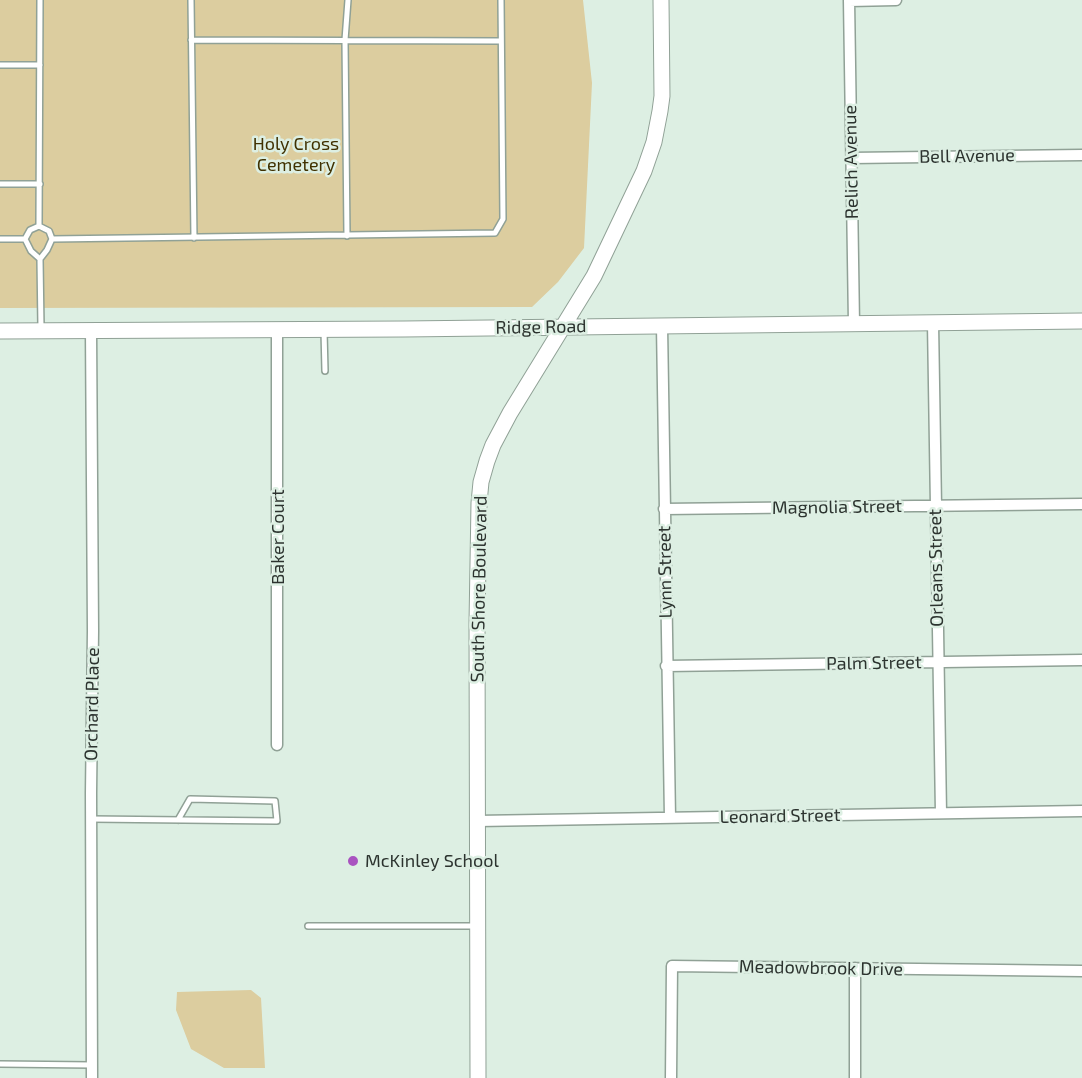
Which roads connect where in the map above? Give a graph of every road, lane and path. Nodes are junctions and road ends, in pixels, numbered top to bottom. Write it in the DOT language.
graph roads {
  1 [pos="40,0"];
  2 [pos="191,0"];
  3 [pos="348,0"];
  4 [pos="501,0"];
  5 [pos="661,0"];
  6 [pos="896,0"];
  7 [pos="849,1"];
  8 [pos="191,40"];
  9 [pos="345,40"];
  10 [pos="501,41"];
  11 [pos="0,65"];
  12 [pos="40,65"];
  13 [pos="1082,155"];
  14 [pos="851,158"];
  15 [pos="0,184"];
  16 [pos="40,184"];
  17 [pos="39,226"];
  18 [pos="347,236"];
  19 [pos="194,238"];
  20 [pos="0,239"];
  21 [pos="25,239"];
  22 [pos="52,239"];
  23 [pos="40,259"];
  24 [pos="1082,321"];
  25 [pos="933,323"];
  26 [pos="854,324"];
  27 [pos="662,326"];
  28 [pos="563,327"];
  29 [pos="277,329"];
  30 [pos="324,329"];
  31 [pos="41,330"];
  32 [pos="91,330"];
  33 [pos="0,331"];
  34 [pos="325,371"];
  35 [pos="1082,504"];
  36 [pos="936,506"];
  37 [pos="664,509"];
  38 [pos="1082,660"];
  39 [pos="938,662"];
  40 [pos="666,666"];
  41 [pos="277,745"];
  42 [pos="1082,811"];
  43 [pos="940,813"];
  44 [pos="670,818"];
  45 [pos="91,819"];
  46 [pos="178,820"];
  47 [pos="477,821"];
  48 [pos="308,926"];
  49 [pos="478,926"];
  50 [pos="855,968"];
  51 [pos="1082,971"];
  52 [pos="0,1064"];
  53 [pos="92,1065"];
  54 [pos="92,1078"];
  55 [pos="478,1078"];
  56 [pos="671,1078"];
  57 [pos="855,1078"];
  1 -- 12 [label="lane"];
  2 -- 8 [label="lane"];
  3 -- 9 [label="lane"];
  4 -- 10 [label="lane"];
  5 -- 28 [label="street, South Shore Boulevard"];
  6 -- 7 [label="street"];
  7 -- 14 [label="street, Relich Avenue"];
  8 -- 9 [label="lane"];
  8 -- 19 [label="lane"];
  9 -- 10 [label="lane"];
  9 -- 18 [label="lane"];
  10 -- 18 [label="lane"];
  11 -- 12 [label="lane"];
  12 -- 16 [label="lane"];
  13 -- 14 [label="street, Bell Avenue"];
  14 -- 26 [label="street, Relich Avenue"];
  15 -- 16 [label="lane"];
  16 -- 17 [label="lane"];
  17 -- 21 [label="lane"];
  17 -- 22 [label="lane"];
  18 -- 19 [label="lane"];
  19 -- 22 [label="lane"];
  20 -- 21 [label="lane"];
  21 -- 23 [label="lane"];
  22 -- 23 [label="lane"];
  23 -- 31 [label="lane"];
  24 -- 25 [label="street, Ridge Road"];
  25 -- 26 [label="street, Ridge Road"];
  25 -- 36 [label="street, Orleans Street"];
  26 -- 27 [label="street, Ridge Road"];
  27 -- 28 [label="street, Ridge Road"];
  27 -- 37 [label="street, Lynn Street"];
  28 -- 30 [label="street, Ridge Road"];
  28 -- 47 [label="street, South Shore Boulevard"];
  29 -- 30 [label="street, Ridge Road"];
  29 -- 32 [label="street, Ridge Road"];
  29 -- 41 [label="street, Baker Court"];
  30 -- 34 [label="lane"];
  31 -- 32 [label="street, Ridge Road"];
  31 -- 33 [label="street, Ridge Road"];
  32 -- 45 [label="street, Orchard Place"];
  35 -- 36 [label="street, Magnolia Street"];
  36 -- 37 [label="street, Magnolia Street"];
  36 -- 39 [label="street, Orleans Street"];
  37 -- 40 [label="street, Lynn Street"];
  38 -- 39 [label="street, Palm Street"];
  39 -- 40 [label="street, Palm Street"];
  39 -- 43 [label="street, Orleans Street"];
  40 -- 44 [label="street, Lynn Street"];
  42 -- 43 [label="street, Leonard Street"];
  43 -- 44 [label="street, Leonard Street"];
  44 -- 47 [label="street, Leonard Street"];
  45 -- 46 [label="lane"];
  45 -- 53 [label="street, Orchard Place"];
  46 -- 46 [label="lane"];
  47 -- 49 [label="street, South Shore Boulevard"];
  48 -- 49 [label="lane"];
  49 -- 55 [label="street, South Shore Boulevard"];
  50 -- 51 [label="street, Meadowbrook Drive"];
  50 -- 56 [label="street, Meadowbrook Drive"];
  50 -- 57 [label="street"];
  52 -- 53 [label="lane"];
  53 -- 54 [label="street, Orchard Place"];
}
